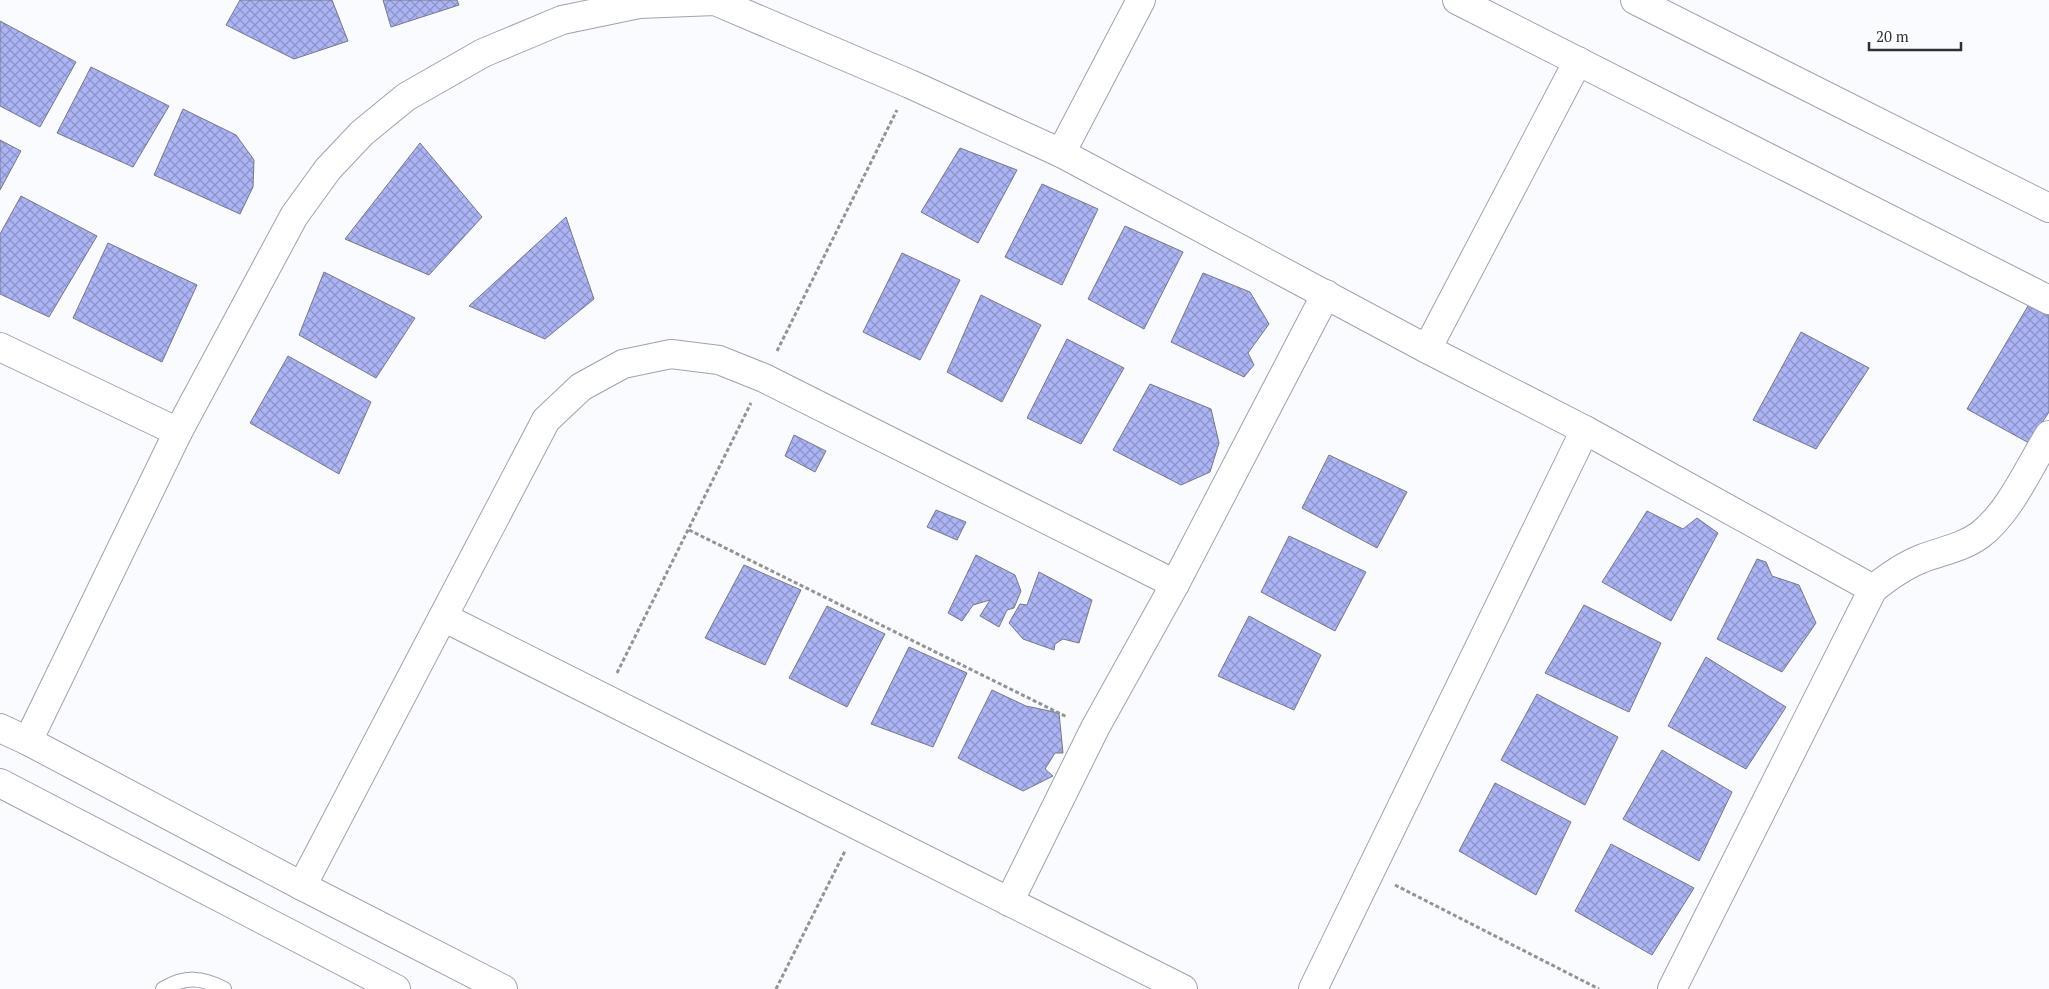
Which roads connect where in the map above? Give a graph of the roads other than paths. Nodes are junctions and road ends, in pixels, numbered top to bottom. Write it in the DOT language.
graph roads {
  1 [pos="715,0"];
  2 [pos="1141,0"];
  3 [pos="1458,0"];
  4 [pos="1635,0"];
  5 [pos="1578,61"];
  6 [pos="1061,153"];
  7 [pos="2049,208"];
  8 [pos="1326,294"];
  9 [pos="2049,300"];
  10 [pos="1428,348"];
  11 [pos="5,352"];
  12 [pos="1585,430"];
  13 [pos="178,432"];
  14 [pos="2049,435"];
  15 [pos="1174,584"];
  16 [pos="1873,589"];
  17 [pos="443,617"];
  18 [pos="0,728"];
  19 [pos="28,740"];
  20 [pos="0,784"];
  21 [pos="302,886"];
  22 [pos="1009,902"];
  23 [pos="163,989"];
  24 [pos="224,989"];
  25 [pos="396,989"];
  26 [pos="503,989"];
  27 [pos="1183,989"];
  28 [pos="1313,989"];
  29 [pos="1672,989"];
  1 -- 6 [label="street"];
  1 -- 13 [label="street"];
  2 -- 6 [label="street"];
  3 -- 5 [label="street"];
  4 -- 7 [label="street"];
  5 -- 9 [label="street"];
  5 -- 10 [label="street"];
  6 -- 8 [label="street"];
  8 -- 10 [label="street"];
  8 -- 15 [label="street"];
  10 -- 12 [label="street"];
  11 -- 13 [label="street"];
  12 -- 16 [label="street"];
  12 -- 28 [label="street"];
  13 -- 19 [label="street"];
  14 -- 16 [label="street"];
  15 -- 17 [label="street"];
  15 -- 22 [label="street"];
  16 -- 29 [label="street"];
  17 -- 21 [label="street"];
  17 -- 22 [label="street"];
  18 -- 19 [label="street"];
  19 -- 21 [label="street"];
  20 -- 25 [label="street"];
  21 -- 26 [label="street"];
  22 -- 27 [label="street"];
  23 -- 24 [label="lane"];
}
